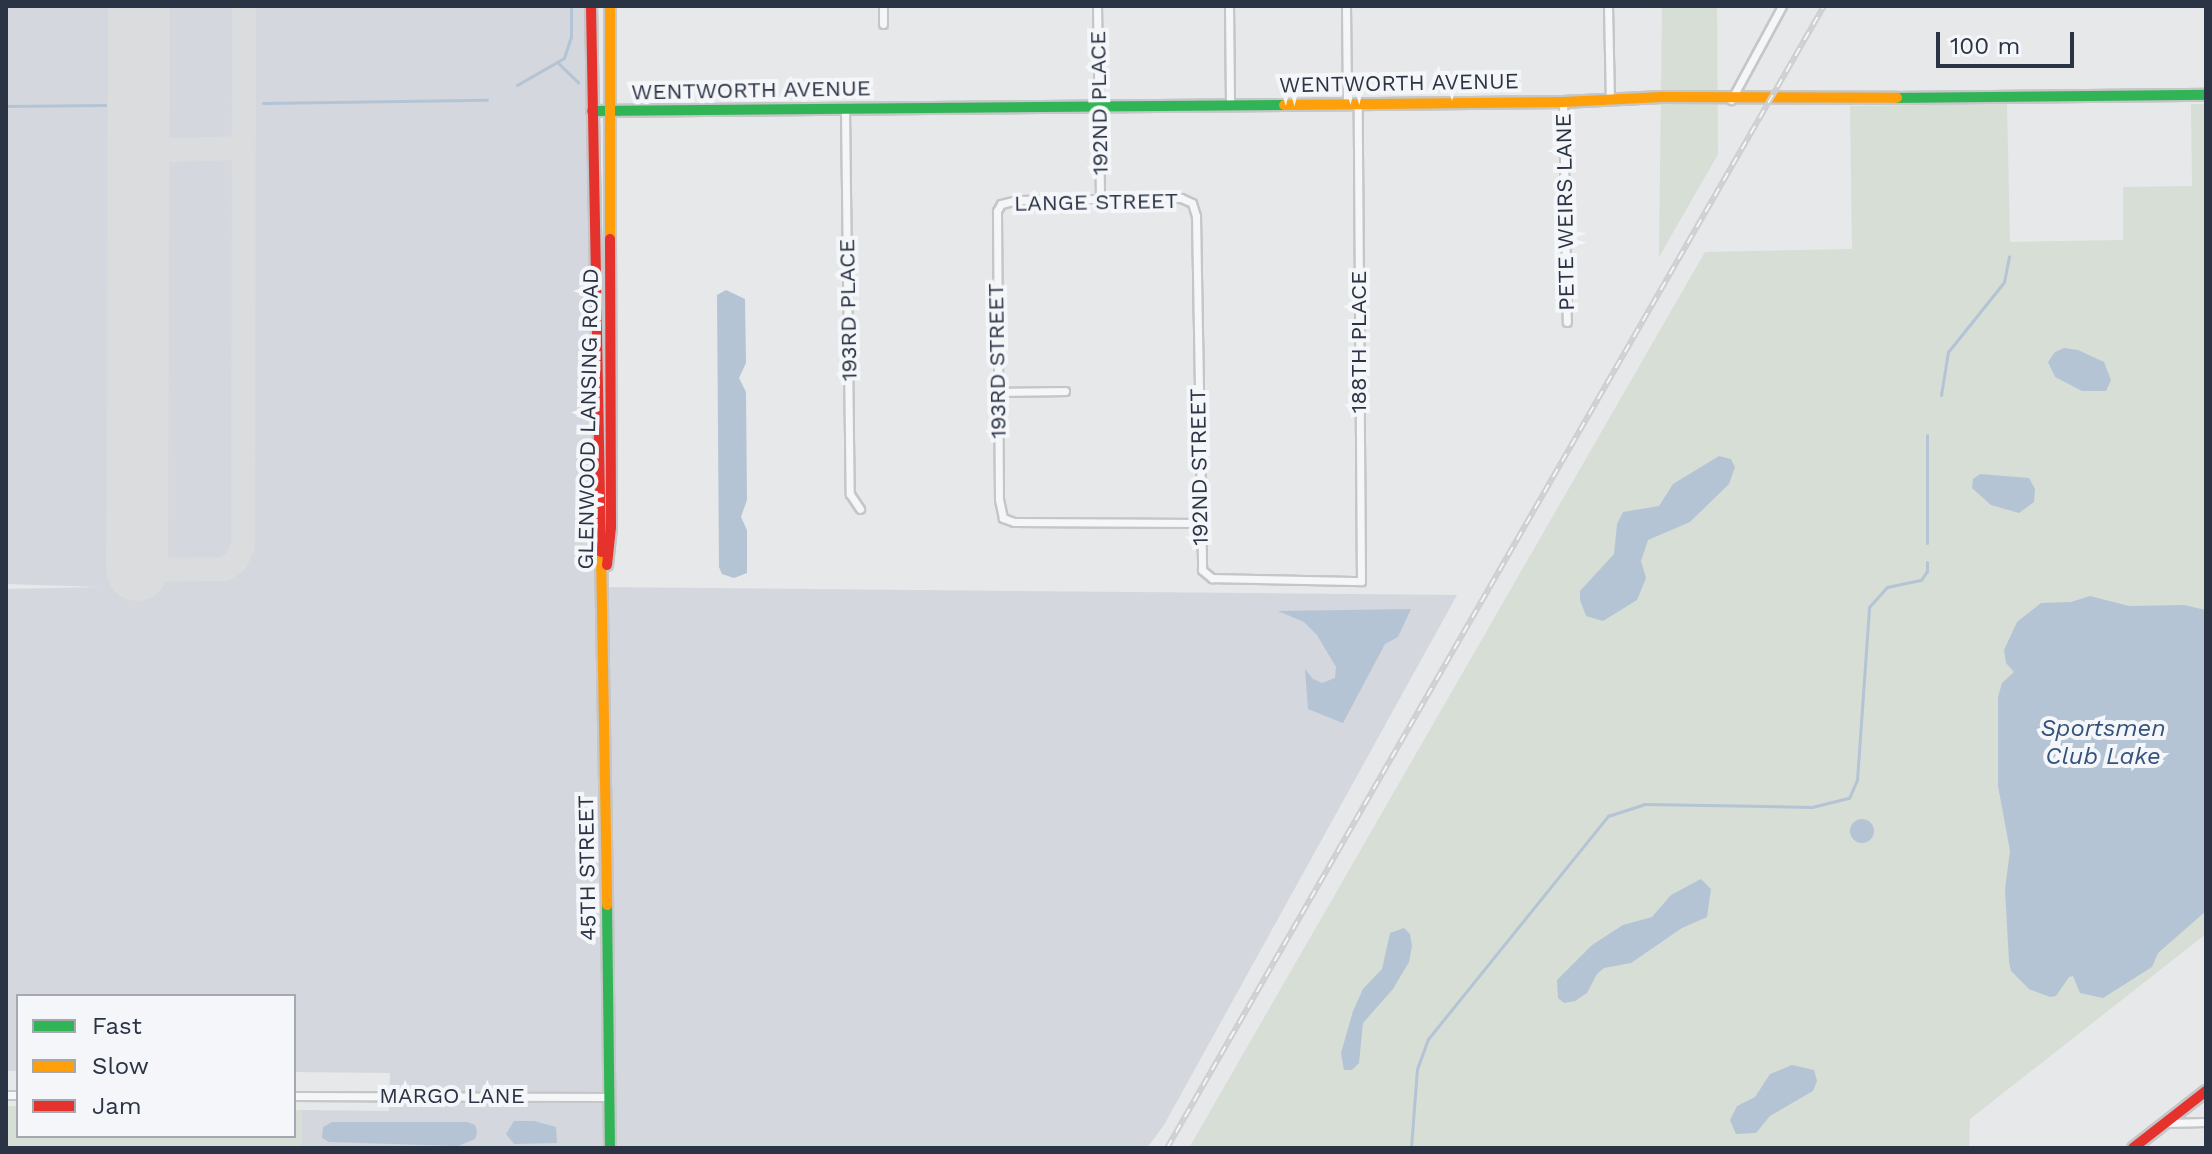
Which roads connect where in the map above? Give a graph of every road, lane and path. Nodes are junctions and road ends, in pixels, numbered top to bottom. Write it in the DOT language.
graph roads {
  1 [pos="591,6"];
  2 [pos="610,6"];
  3 [pos="883,6"];
  4 [pos="1097,6"];
  5 [pos="1229,6"];
  6 [pos="1346,6"];
  7 [pos="1608,6"];
  8 [pos="1782,6"];
  9 [pos="883,24"];
  10 [pos="2206,95"];
  11 [pos="1610,98"];
  12 [pos="1731,100"];
  13 [pos="1563,102"];
  14 [pos="1352,104"];
  15 [pos="1230,105"];
  16 [pos="1098,106"];
  17 [pos="845,109"];
  18 [pos="592,111"];
  19 [pos="611,111"];
  20 [pos="1100,199"];
  21 [pos="1192,203"];
  22 [pos="1001,204"];
  23 [pos="1567,322"];
  24 [pos="1065,391"];
  25 [pos="998,392"];
  26 [pos="860,509"];
  27 [pos="1200,523"];
  28 [pos="1361,581"];
  29 [pos="604,587"];
  30 [pos="2206,1091"];
  31 [pos="296,1096"];
  32 [pos="610,1097"];
  33 [pos="2206,1122"];
  34 [pos="2165,1123"];
  35 [pos="610,1148"];
  36 [pos="2133,1148"];
  1 -- 18 [label="main road, GLENWOOD LANSING ROAD"];
  2 -- 19 [label="main road, GLENWOOD LANSING ROAD"];
  3 -- 9 [label="street"];
  4 -- 16 [label="street, 192ND PLACE"];
  5 -- 15 [label="street"];
  6 -- 14 [label="street, 188TH PLACE"];
  7 -- 11 [label="street"];
  8 -- 12 [label="street"];
  10 -- 12 [label="main road, WENTWORTH AVENUE"];
  11 -- 12 [label="main road, WENTWORTH AVENUE"];
  11 -- 13 [label="main road, WENTWORTH AVENUE"];
  13 -- 14 [label="main road, WENTWORTH AVENUE"];
  13 -- 23 [label="street, PETE WEIRS LANE"];
  14 -- 15 [label="main road, WENTWORTH AVENUE"];
  14 -- 28 [label="street, 188TH PLACE"];
  15 -- 16 [label="main road, WENTWORTH AVENUE"];
  16 -- 17 [label="main road, WENTWORTH AVENUE"];
  16 -- 20 [label="street, 192ND PLACE"];
  17 -- 19 [label="main road, WENTWORTH AVENUE"];
  17 -- 26 [label="street, 193RD PLACE"];
  18 -- 19 [label="main road, WENTWORTH AVENUE"];
  18 -- 29 [label="main road, GLENWOOD LANSING ROAD"];
  19 -- 29 [label="main road, GLENWOOD LANSING ROAD"];
  20 -- 21 [label="street, LANGE STREET"];
  20 -- 22 [label="street, LANGE STREET"];
  21 -- 27 [label="street, 192ND STREET"];
  22 -- 25 [label="street, 193RD STREET"];
  24 -- 25 [label="street"];
  25 -- 27 [label="street, 193RD STREET"];
  27 -- 28 [label="street, 192ND STREET"];
  29 -- 32 [label="main road, 45TH STREET"];
  30 -- 34 [label="main road"];
  31 -- 32 [label="street, MARGO LANE"];
  32 -- 35 [label="main road, 45TH STREET"];
  33 -- 34 [label="street"];
  34 -- 36 [label="main road"];
}
